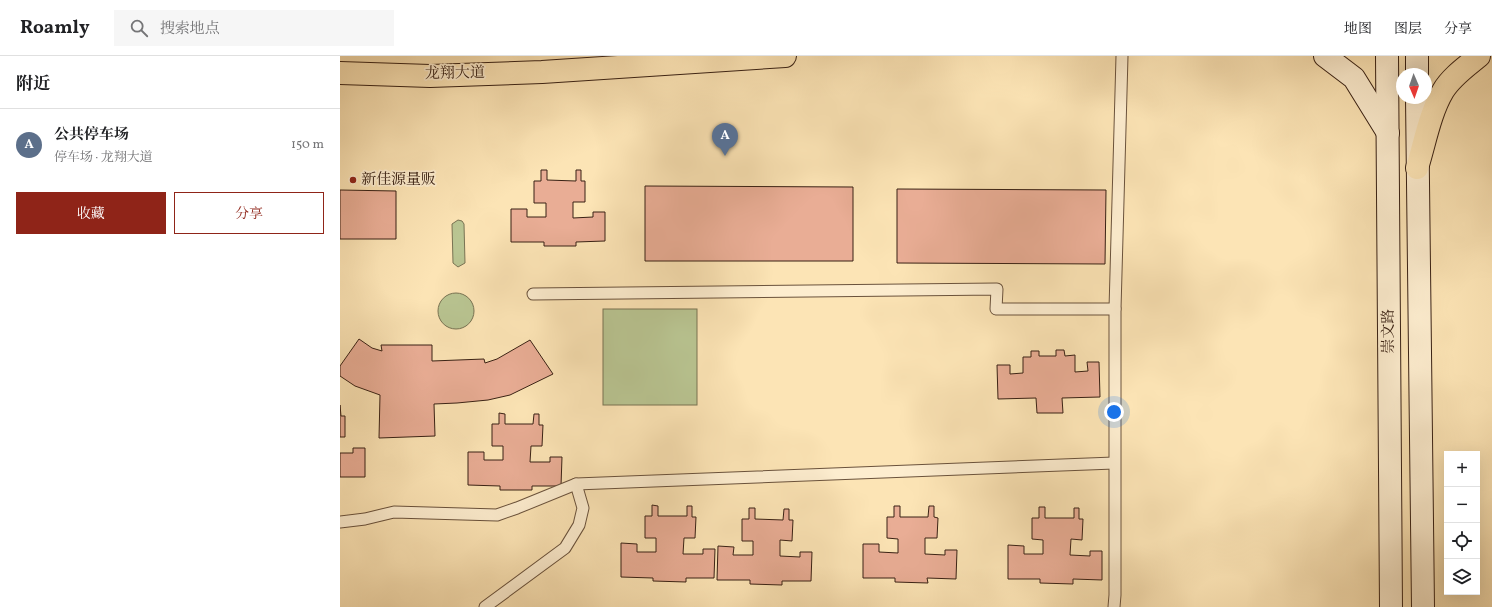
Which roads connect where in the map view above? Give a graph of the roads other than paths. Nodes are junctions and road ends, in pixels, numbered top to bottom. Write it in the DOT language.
graph roads {
  1 [pos="785,56"];
  2 [pos="1122,56"];
  3 [pos="1325,56"];
  4 [pos="1387,56"];
  5 [pos="1418,56"];
  6 [pos="1479,56"];
  7 [pos="1418,68"];
  8 [pos="340,73"];
  9 [pos="1418,104"];
  10 [pos="1388,133"];
  11 [pos="1417,168"];
  12 [pos="533,294"];
  13 [pos="1115,309"];
  14 [pos="1114,463"];
  15 [pos="576,484"];
  16 [pos="340,522"];
  17 [pos="485,607"];
  18 [pos="1114,607"];
  19 [pos="1390,607"];
  20 [pos="1423,607"];
  1 -- 8 [label="main road, 龙翔大道"];
  2 -- 13 [label="lane"];
  3 -- 10 [label="main road"];
  4 -- 10 [label="main road, 崇文路"];
  5 -- 7 [label="main road"];
  6 -- 11 [label="main road"];
  9 -- 11 [label="main road, 崇文路"];
  10 -- 19 [label="main road, 崇文路"];
  11 -- 20 [label="main road, 崇文路"];
  12 -- 13 [label="lane"];
  13 -- 14 [label="lane"];
  14 -- 15 [label="lane"];
  14 -- 18 [label="lane"];
  15 -- 16 [label="lane"];
  15 -- 17 [label="lane"];
}
